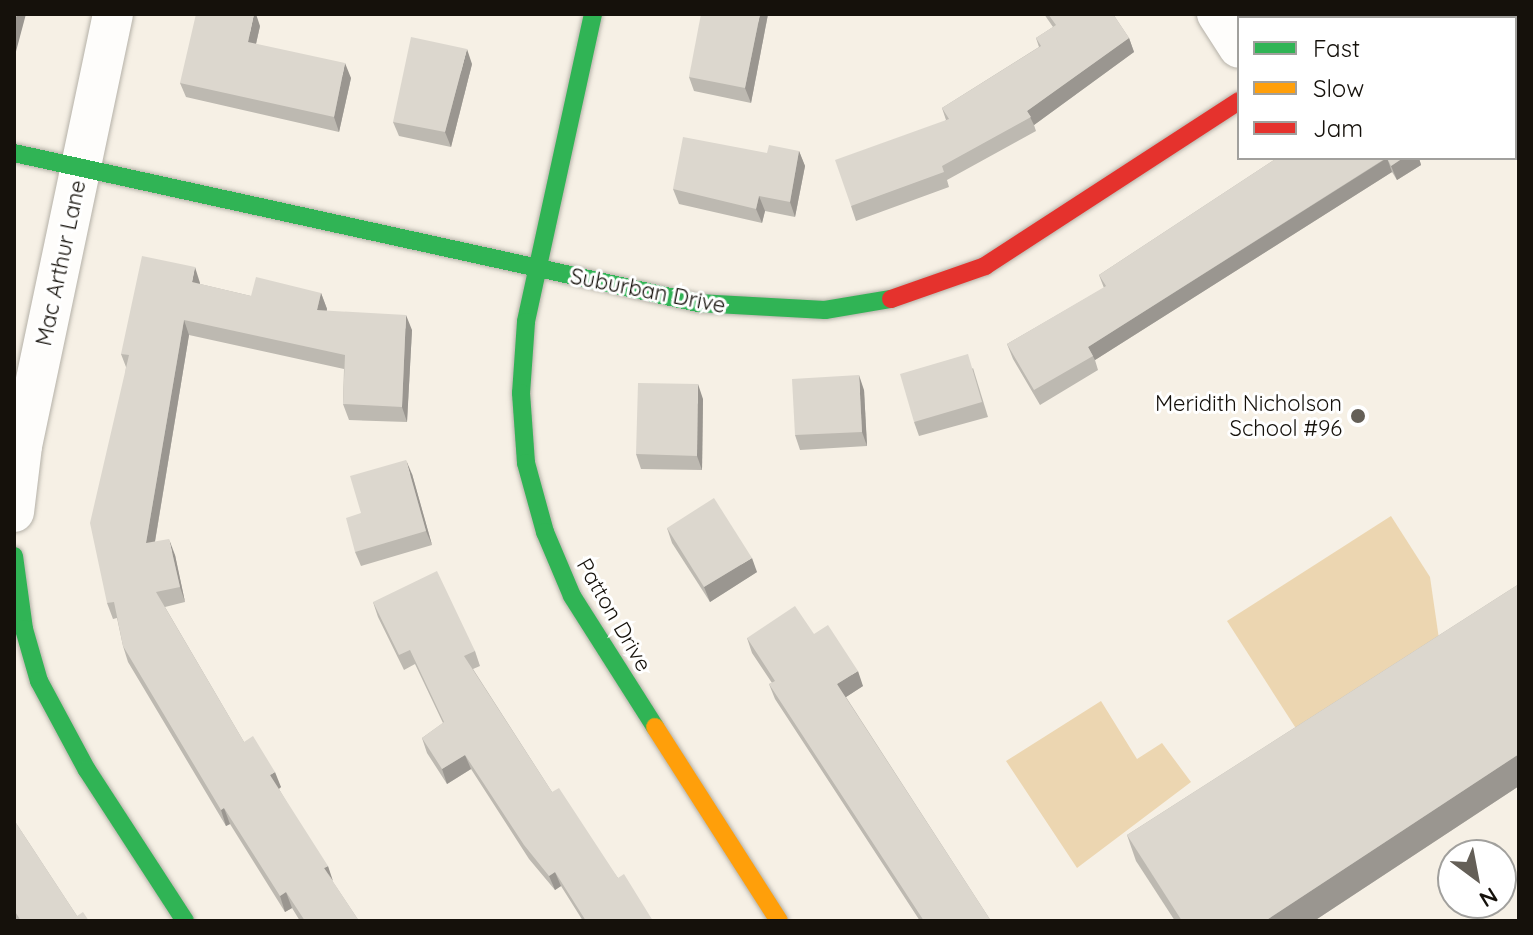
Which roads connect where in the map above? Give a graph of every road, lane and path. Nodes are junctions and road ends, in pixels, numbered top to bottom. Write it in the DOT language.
graph roads {
  1 [pos="113,14"];
  2 [pos="593,14"];
  3 [pos="1217,14"];
  4 [pos="1237,45"];
  5 [pos="1237,102"];
  6 [pos="14,153"];
  7 [pos="80,168"];
  8 [pos="540,269"];
  9 [pos="14,512"];
  10 [pos="14,535"];
  11 [pos="14,554"];
  12 [pos="185,921"];
  13 [pos="779,921"];
  1 -- 7 [label="street, Mac Arthur Lane"];
  2 -- 8 [label="street, Patton Drive"];
  3 -- 4 [label="street"];
  5 -- 8 [label="street, Suburban Drive"];
  6 -- 7 [label="street, Suburban Drive"];
  7 -- 8 [label="street, Suburban Drive"];
  7 -- 9 [label="street, Mac Arthur Lane"];
  8 -- 13 [label="street, Patton Drive"];
  10 -- 11 [label="street"];
  11 -- 12 [label="street"];
}
